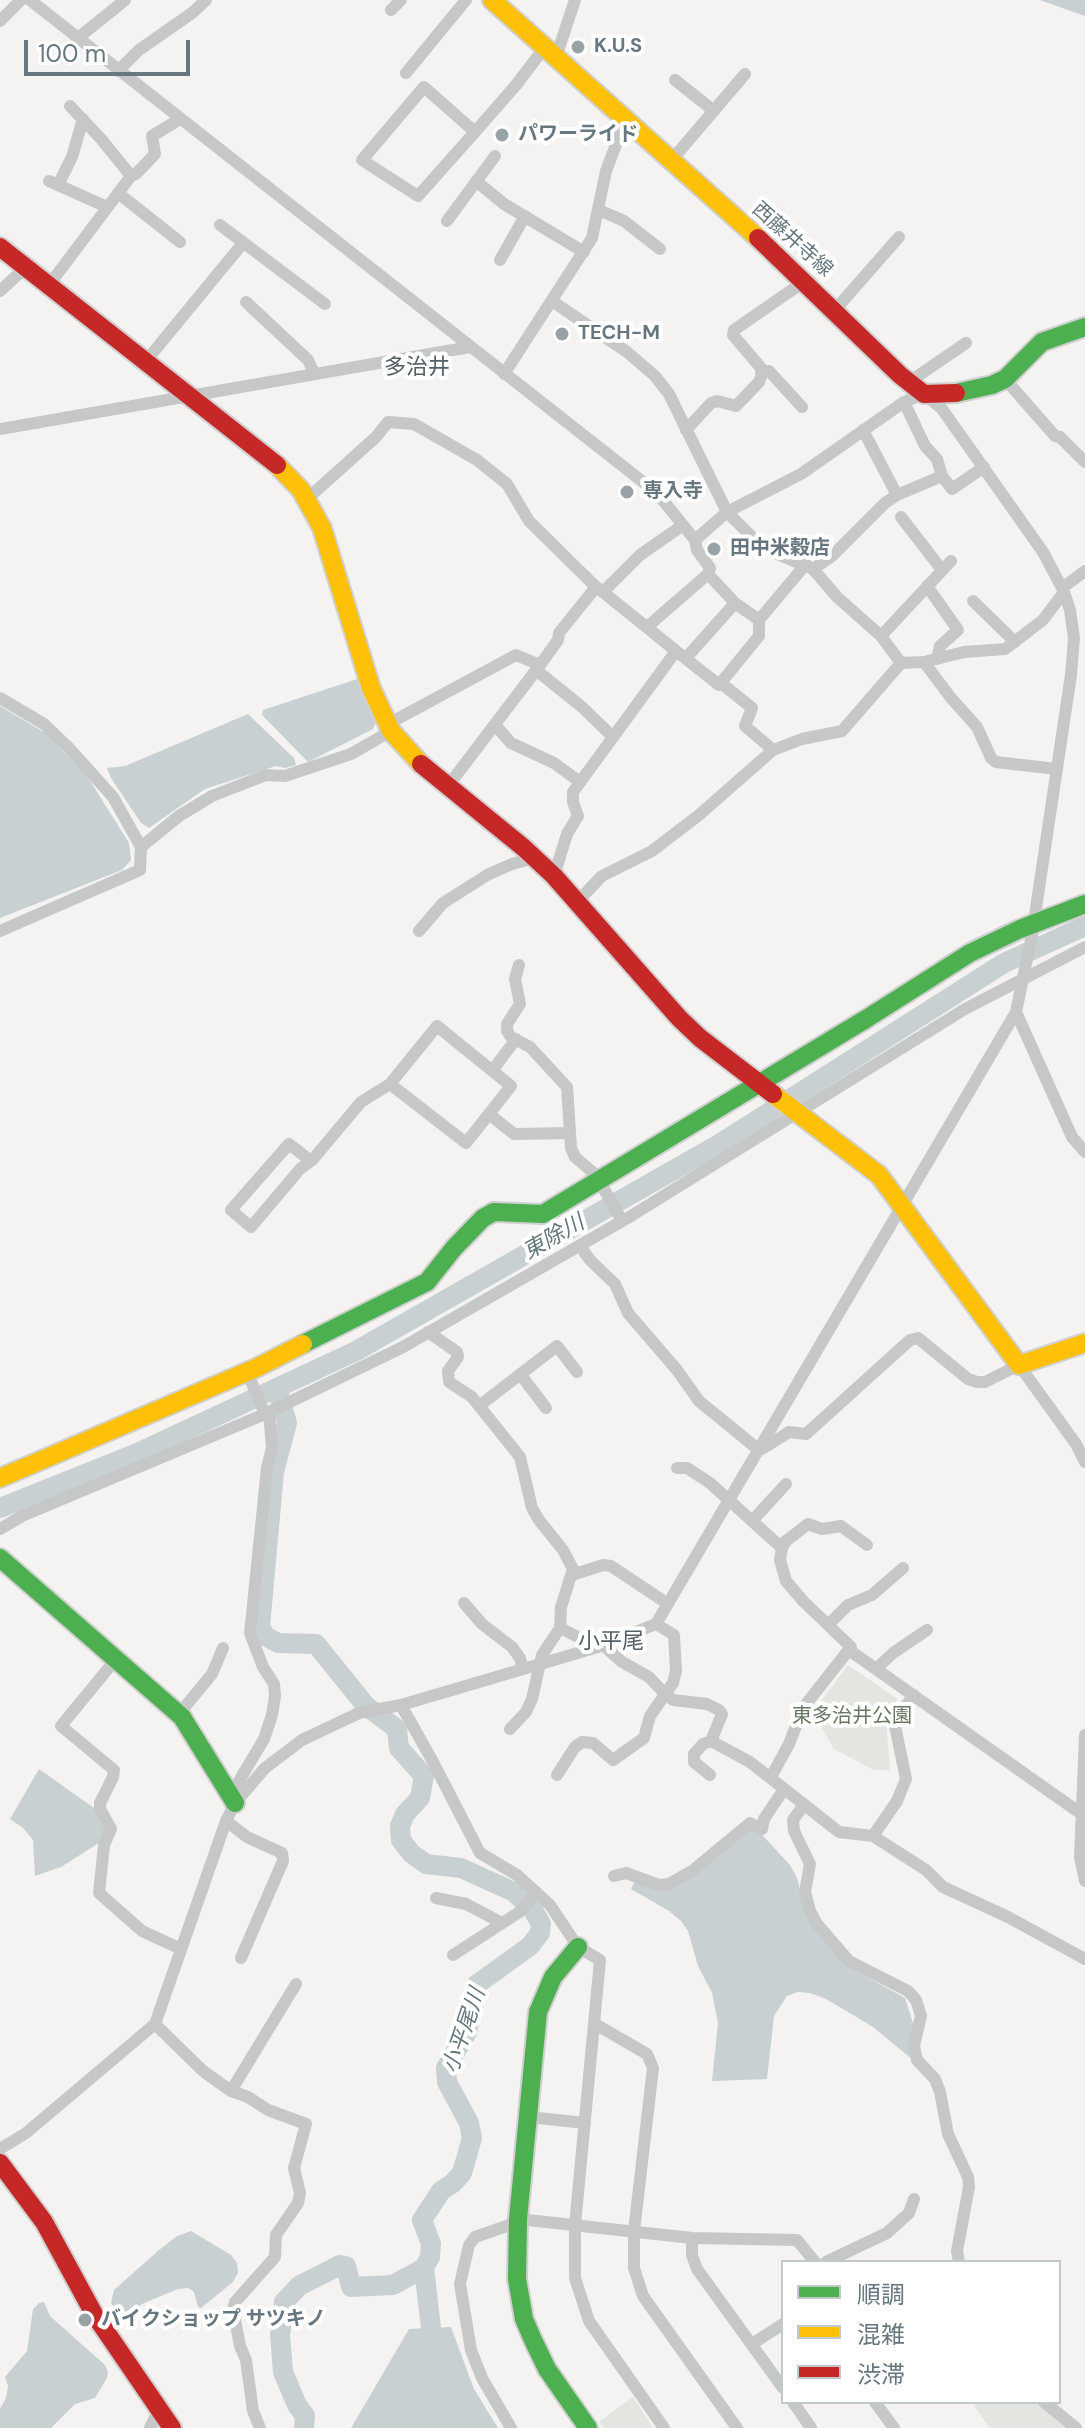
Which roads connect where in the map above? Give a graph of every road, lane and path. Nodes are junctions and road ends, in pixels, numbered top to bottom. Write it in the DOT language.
graph roads {
  1 [pos="21,0"];
  2 [pos="30,0"];
  3 [pos="125,0"];
  4 [pos="206,0"];
  5 [pos="466,0"];
  6 [pos="492,0"];
  7 [pos="575,0"];
  8 [pos="0,21"];
  9 [pos="78,38"];
  10 [pos="550,52"];
  11 [pos="118,71"];
  12 [pos="406,73"];
  13 [pos="745,74"];
  14 [pos="675,80"];
  15 [pos="70,106"];
  16 [pos="714,111"];
  17 [pos="83,119"];
  18 [pos="180,119"];
  19 [pos="625,121"];
  20 [pos="475,132"];
  21 [pos="495,156"];
  22 [pos="671,161"];
  23 [pos="131,176"];
  24 [pos="476,181"];
  25 [pos="118,193"];
  26 [pos="107,207"];
  27 [pos="599,210"];
  28 [pos="525,216"];
  29 [pos="447,221"];
  30 [pos="220,225"];
  31 [pos="899,237"];
  32 [pos="180,242"];
  33 [pos="243,243"];
  34 [pos="0,247"];
  35 [pos="660,249"];
  36 [pos="584,252"];
  37 [pos="500,260"];
  38 [pos="26,267"];
  39 [pos="805,281"];
  40 [pos="49,285"];
  41 [pos="0,291"];
  42 [pos="552,301"];
  43 [pos="246,302"];
  44 [pos="325,304"];
  45 [pos="835,310"];
  46 [pos="1085,327"];
  47 [pos="966,343"];
  48 [pos="470,347"];
  49 [pos="146,361"];
  50 [pos="761,372"];
  51 [pos="314,373"];
  52 [pos="504,374"];
  53 [pos="1005,379"];
  54 [pos="917,388"];
  55 [pos="192,397"];
  56 [pos="904,402"];
  57 [pos="802,407"];
  58 [pos="0,429"];
  59 [pos="686,430"];
  60 [pos="863,430"];
  61 [pos="1085,462"];
  62 [pos="984,467"];
  63 [pos="942,476"];
  64 [pos="897,495"];
  65 [pos="307,499"];
  66 [pos="727,512"];
  67 [pos="901,517"];
  68 [pos="683,525"];
  69 [pos="695,540"];
  70 [pos="810,566"];
  71 [pos="1085,571"];
  72 [pos="708,574"];
  73 [pos="927,586"];
  74 [pos="599,590"];
  75 [pos="1063,590"];
  76 [pos="973,601"];
  77 [pos="735,603"];
  78 [pos="759,620"];
  79 [pos="647,627"];
  80 [pos="881,636"];
  81 [pos="1015,642"];
  82 [pos="681,655"];
  83 [pos="930,660"];
  84 [pos="901,663"];
  85 [pos="538,667"];
  86 [pos="721,683"];
  87 [pos="0,698"];
  88 [pos="495,725"];
  89 [pos="390,727"];
  90 [pos="613,737"];
  91 [pos="773,750"];
  92 [pos="1057,769"];
  93 [pos="580,782"];
  94 [pos="448,786"];
  95 [pos="141,847"];
  96 [pos="534,858"];
  97 [pos="554,876"];
  98 [pos="576,903"];
  99 [pos="1085,904"];
  100 [pos="1033,930"];
  101 [pos="0,931"];
  102 [pos="419,931"];
  103 [pos="1085,947"];
  104 [pos="519,965"];
  105 [pos="1026,976"];
  106 [pos="1016,1012"];
  107 [pos="516,1039"];
  108 [pos="492,1071"];
  109 [pos="390,1084"];
  110 [pos="764,1088"];
  111 [pos="489,1114"];
  112 [pos="798,1114"];
  113 [pos="570,1133"];
  114 [pos="1085,1152"];
  115 [pos="311,1161"];
  116 [pos="599,1181"];
  117 [pos="903,1204"];
  118 [pos="622,1221"];
  119 [pos="580,1246"];
  120 [pos="428,1332"];
  121 [pos="1085,1343"];
  122 [pos="1019,1365"];
  123 [pos="247,1372"];
  124 [pos="577,1372"];
  125 [pos="520,1374"];
  126 [pos="479,1406"];
  127 [pos="546,1408"];
  128 [pos="267,1413"];
  129 [pos="759,1450"];
  130 [pos="1085,1462"];
  131 [pos="677,1468"];
  132 [pos="0,1478"];
  133 [pos="786,1484"];
  134 [pos="728,1499"];
  135 [pos="752,1521"];
  136 [pos="0,1529"];
  137 [pos="867,1545"];
  138 [pos="782,1548"];
  139 [pos="0,1558"];
  140 [pos="903,1568"];
  141 [pos="572,1575"];
  142 [pos="464,1603"];
  143 [pos="668,1604"];
  144 [pos="656,1624"];
  145 [pos="828,1625"];
  146 [pos="560,1628"];
  147 [pos="927,1630"];
  148 [pos="601,1646"];
  149 [pos="223,1648"];
  150 [pos="849,1650"];
  151 [pos="116,1659"];
  152 [pos="540,1663"];
  153 [pos="523,1669"];
  154 [pos="876,1669"];
  155 [pos="665,1694"];
  156 [pos="914,1695"];
  157 [pos="401,1705"];
  158 [pos="179,1714"];
  159 [pos="510,1729"];
  160 [pos="1085,1735"];
  161 [pos="711,1741"];
  162 [pos="557,1775"];
  163 [pos="710,1775"];
  164 [pos="771,1777"];
  165 [pos="784,1789"];
  166 [pos="232,1799"];
  167 [pos="803,1806"];
  168 [pos="1083,1815"];
  169 [pos="226,1821"];
  170 [pos="873,1836"];
  171 [pos="614,1876"];
  172 [pos="1085,1881"];
  173 [pos="536,1893"];
  174 [pos="436,1898"];
  175 [pos="502,1923"];
  176 [pos="578,1947"];
  177 [pos="181,1949"];
  178 [pos="453,1955"];
  179 [pos="241,1958"];
  180 [pos="1085,1959"];
  181 [pos="296,1984"];
  182 [pos="155,2024"];
  183 [pos="595,2024"];
  184 [pos="231,2091"];
  185 [pos="529,2117"];
  186 [pos="585,2123"];
  187 [pos="0,2149"];
  188 [pos="0,2163"];
  189 [pos="914,2199"];
  190 [pos="518,2220"];
  191 [pos="575,2225"];
  192 [pos="634,2231"];
  193 [pos="692,2238"];
  194 [pos="813,2260"];
  195 [pos="830,2260"];
  196 [pos="959,2260"];
  197 [pos="781,2325"];
  198 [pos="752,2344"];
  199 [pos="781,2385"];
  200 [pos="794,2404"];
  201 [pos="876,2404"];
  202 [pos="1046,2404"];
  203 [pos="159,2409"];
  204 [pos="150,2428"];
  205 [pos="172,2428"];
  206 [pos="260,2428"];
  207 [pos="511,2428"];
  208 [pos="588,2428"];
  209 [pos="664,2428"];
  210 [pos="737,2428"];
  211 [pos="811,2428"];
  212 [pos="894,2428"];
  213 [pos="1076,2428"];
  1 -- 8 [label="street"];
  2 -- 9 [label="street"];
  3 -- 9 [label="street"];
  4 -- 11 [label="street"];
  5 -- 12 [label="street"];
  6 -- 10 [label="street, 西藤井寺線"];
  7 -- 10 [label="street"];
  9 -- 11 [label="street"];
  10 -- 19 [label="street, 西藤井寺線"];
  10 -- 20 [label="street"];
  11 -- 18 [label="street"];
  13 -- 16 [label="street"];
  14 -- 16 [label="street"];
  15 -- 17 [label="street"];
  16 -- 22 [label="street"];
  17 -- 23 [label="street"];
  17 -- 26 [label="street"];
  18 -- 23 [label="street"];
  18 -- 48 [label="street"];
  19 -- 22 [label="street, 西藤井寺線"];
  19 -- 27 [label="street"];
  20 -- 20 [label="street"];
  21 -- 24 [label="street"];
  22 -- 39 [label="street, 西藤井寺線"];
  23 -- 25 [label="street"];
  24 -- 28 [label="street"];
  24 -- 29 [label="street"];
  25 -- 26 [label="street"];
  25 -- 32 [label="street"];
  26 -- 40 [label="street"];
  27 -- 35 [label="street"];
  27 -- 36 [label="street"];
  28 -- 36 [label="street"];
  28 -- 37 [label="street"];
  30 -- 33 [label="street"];
  31 -- 45 [label="street"];
  33 -- 44 [label="street"];
  33 -- 49 [label="street"];
  34 -- 38 [label="street"];
  36 -- 42 [label="street"];
  38 -- 40 [label="street"];
  38 -- 41 [label="street"];
  39 -- 45 [label="street, 西藤井寺線"];
  39 -- 50 [label="street"];
  40 -- 49 [label="street"];
  42 -- 52 [label="street"];
  42 -- 59 [label="street"];
  43 -- 51 [label="street"];
  45 -- 54 [label="street, 西藤井寺線"];
  46 -- 53 [label="street"];
  47 -- 54 [label="street"];
  48 -- 51 [label="street"];
  48 -- 52 [label="street"];
  49 -- 55 [label="street"];
  50 -- 57 [label="street"];
  50 -- 59 [label="street"];
  51 -- 55 [label="street"];
  52 -- 68 [label="street"];
  53 -- 54 [label="street"];
  53 -- 61 [label="street"];
  54 -- 56 [label="street"];
  54 -- 62 [label="street"];
  55 -- 58 [label="street"];
  55 -- 65 [label="street"];
  56 -- 60 [label="street"];
  56 -- 63 [label="street"];
  59 -- 66 [label="street"];
  60 -- 64 [label="street"];
  60 -- 66 [label="street"];
  62 -- 63 [label="street"];
  62 -- 75 [label="street"];
  63 -- 64 [label="street"];
  64 -- 70 [label="street"];
  65 -- 74 [label="street"];
  65 -- 89 [label="street"];
  66 -- 69 [label="street"];
  66 -- 70 [label="street"];
  67 -- 73 [label="street"];
  68 -- 69 [label="street"];
  68 -- 74 [label="street"];
  69 -- 72 [label="street"];
  70 -- 78 [label="street"];
  70 -- 80 [label="street"];
  71 -- 75 [label="street"];
  72 -- 77 [label="street"];
  72 -- 79 [label="street"];
  73 -- 80 [label="street"];
  73 -- 83 [label="street"];
  74 -- 79 [label="street"];
  74 -- 85 [label="street"];
  75 -- 81 [label="street"];
  75 -- 92 [label="street"];
  76 -- 81 [label="street"];
  77 -- 78 [label="street"];
  77 -- 82 [label="street"];
  78 -- 86 [label="street"];
  79 -- 82 [label="street"];
  80 -- 84 [label="street"];
  81 -- 83 [label="street"];
  82 -- 86 [label="street"];
  82 -- 90 [label="street"];
  83 -- 84 [label="street"];
  83 -- 92 [label="street"];
  84 -- 91 [label="street"];
  85 -- 88 [label="street"];
  85 -- 89 [label="street"];
  85 -- 90 [label="street"];
  86 -- 91 [label="street"];
  87 -- 95 [label="street"];
  88 -- 93 [label="street"];
  88 -- 94 [label="street"];
  89 -- 94 [label="street"];
  89 -- 95 [label="street"];
  90 -- 93 [label="street"];
  91 -- 98 [label="street"];
  92 -- 100 [label="street"];
  93 -- 97 [label="street"];
  94 -- 96 [label="street"];
  95 -- 101 [label="street"];
  96 -- 97 [label="street"];
  96 -- 102 [label="street"];
  97 -- 98 [label="street"];
  98 -- 110 [label="street"];
  99 -- 100 [label="street"];
  100 -- 105 [label="street"];
  100 -- 110 [label="street"];
  103 -- 105 [label="street"];
  104 -- 107 [label="street"];
  105 -- 106 [label="street"];
  105 -- 112 [label="street"];
  106 -- 114 [label="street"];
  106 -- 117 [label="street"];
  107 -- 108 [label="street"];
  107 -- 113 [label="street"];
  108 -- 109 [label="street"];
  108 -- 111 [label="street"];
  109 -- 111 [label="street"];
  109 -- 115 [label="street"];
  110 -- 112 [label="street"];
  110 -- 116 [label="street"];
  111 -- 113 [label="street"];
  112 -- 117 [label="street"];
  112 -- 118 [label="street"];
  113 -- 116 [label="street"];
  115 -- 115 [label="street"];
  116 -- 118 [label="street"];
  116 -- 123 [label="street"];
  117 -- 122 [label="street"];
  117 -- 129 [label="street"];
  118 -- 119 [label="street"];
  119 -- 120 [label="street"];
  119 -- 129 [label="street"];
  120 -- 126 [label="street"];
  120 -- 128 [label="street"];
  121 -- 122 [label="street"];
  122 -- 129 [label="street"];
  122 -- 130 [label="street"];
  123 -- 128 [label="street"];
  123 -- 132 [label="street"];
  124 -- 125 [label="street"];
  125 -- 126 [label="street"];
  125 -- 127 [label="street"];
  126 -- 141 [label="street"];
  128 -- 136 [label="street"];
  128 -- 166 [label="street"];
  129 -- 134 [label="street"];
  131 -- 134 [label="street"];
  133 -- 135 [label="street"];
  134 -- 135 [label="street"];
  134 -- 143 [label="street"];
  135 -- 138 [label="street"];
  137 -- 138 [label="street"];
  138 -- 145 [label="street"];
  139 -- 151 [label="street"];
  140 -- 145 [label="street"];
  141 -- 143 [label="street"];
  141 -- 146 [label="street"];
  142 -- 153 [label="street"];
  143 -- 144 [label="street"];
  144 -- 148 [label="street"];
  144 -- 155 [label="street"];
  145 -- 150 [label="street"];
  146 -- 148 [label="street"];
  146 -- 152 [label="street"];
  147 -- 154 [label="street"];
  148 -- 152 [label="street"];
  148 -- 155 [label="street"];
  149 -- 158 [label="street"];
  150 -- 154 [label="street"];
  150 -- 164 [label="street"];
  151 -- 158 [label="street"];
  151 -- 177 [label="street"];
  152 -- 153 [label="street"];
  152 -- 159 [label="street"];
  153 -- 157 [label="street"];
  154 -- 156 [label="street"];
  155 -- 161 [label="street"];
  155 -- 162 [label="street"];
  156 -- 168 [label="street"];
  156 -- 170 [label="street"];
  157 -- 166 [label="street"];
  157 -- 173 [label="street"];
  158 -- 166 [label="street"];
  160 -- 168 [label="street"];
  161 -- 163 [label="street"];
  161 -- 164 [label="street"];
  164 -- 165 [label="street"];
  165 -- 167 [label="street"];
  165 -- 171 [label="street"];
  166 -- 169 [label="street"];
  167 -- 170 [label="street"];
  167 -- 196 [label="street"];
  168 -- 172 [label="street"];
  169 -- 177 [label="street"];
  169 -- 179 [label="street"];
  170 -- 180 [label="street"];
  173 -- 175 [label="street"];
  173 -- 176 [label="street"];
  174 -- 175 [label="street"];
  175 -- 178 [label="street"];
  176 -- 183 [label="street"];
  176 -- 185 [label="street"];
  177 -- 182 [label="street"];
  181 -- 184 [label="street"];
  182 -- 184 [label="street"];
  182 -- 187 [label="street"];
  183 -- 186 [label="street"];
  183 -- 192 [label="street"];
  184 -- 206 [label="street"];
  185 -- 186 [label="street"];
  185 -- 190 [label="street"];
  186 -- 191 [label="street"];
  188 -- 203 [label="street"];
  189 -- 195 [label="street"];
  190 -- 191 [label="street"];
  190 -- 207 [label="street"];
  190 -- 208 [label="street"];
  191 -- 192 [label="street"];
  191 -- 209 [label="street"];
  192 -- 193 [label="street"];
  192 -- 210 [label="street"];
  193 -- 194 [label="street"];
  193 -- 198 [label="street"];
  197 -- 198 [label="street"];
  198 -- 199 [label="street"];
  200 -- 211 [label="street"];
  201 -- 212 [label="street"];
  202 -- 213 [label="street"];
  203 -- 204 [label="street"];
  203 -- 205 [label="street"];
}
